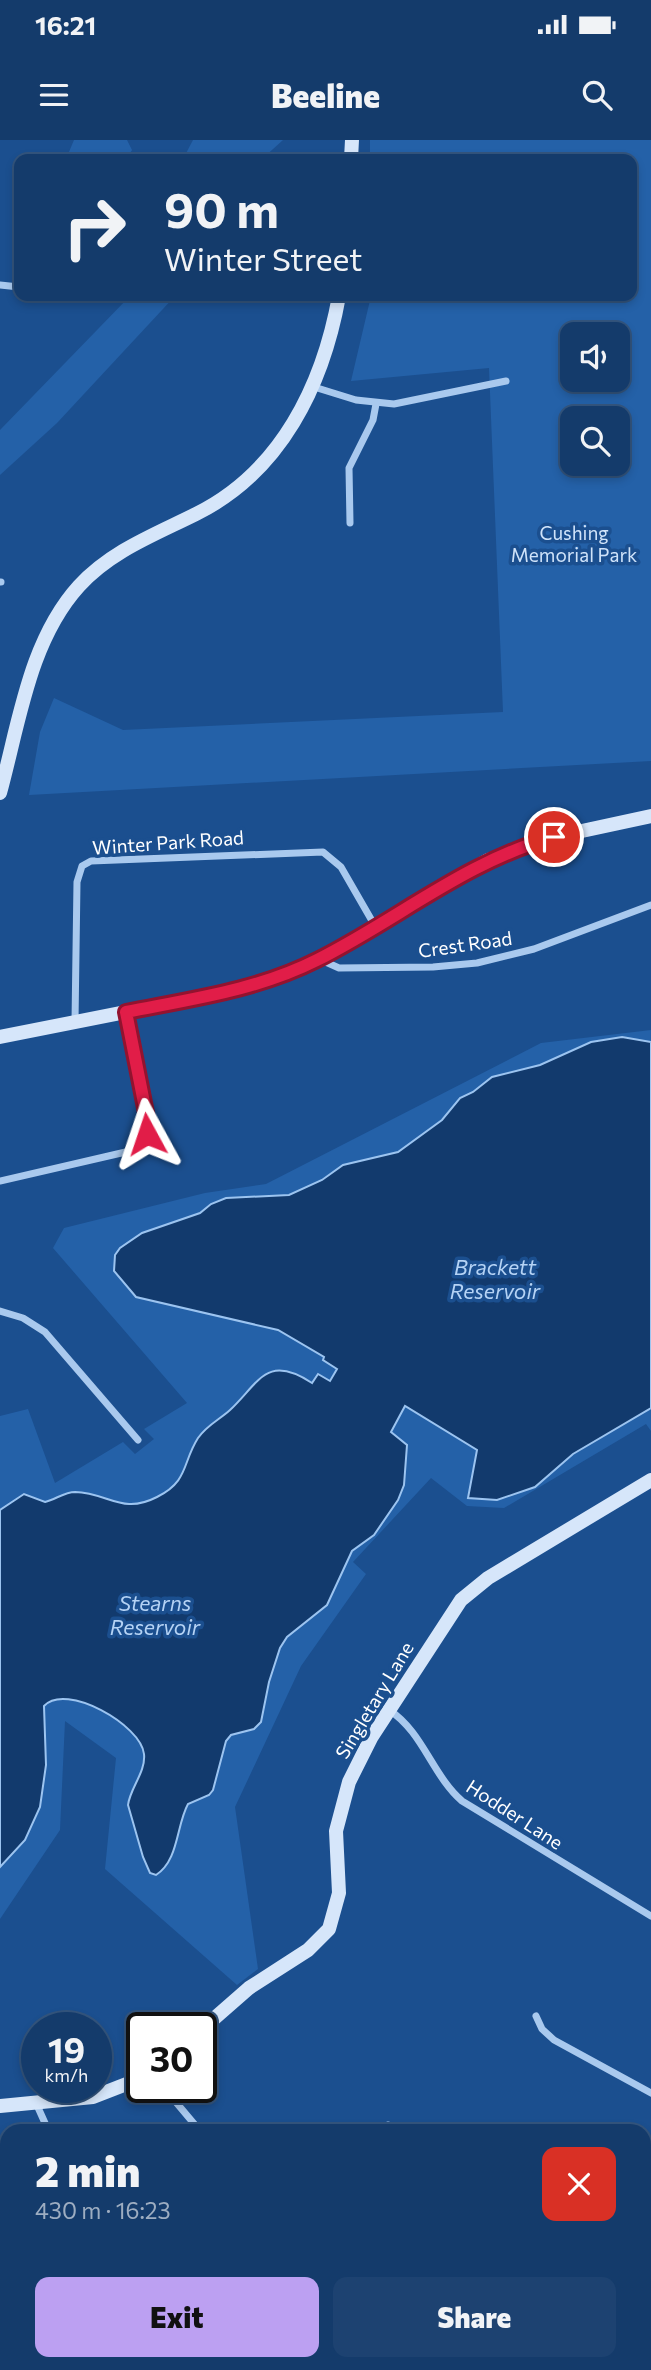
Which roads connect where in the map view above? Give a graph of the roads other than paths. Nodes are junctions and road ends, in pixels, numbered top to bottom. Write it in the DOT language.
graph roads {
  1 [pos="338,301"];
  2 [pos="506,381"];
  3 [pos="314,387"];
  4 [pos="376,404"];
  5 [pos="350,523"];
  6 [pos="0,793"];
  7 [pos="651,816"];
  8 [pos="651,905"];
  9 [pos="375,926"];
  10 [pos="319,959"];
  11 [pos="126,1012"];
  12 [pos="75,1023"];
  13 [pos="0,1037"];
  14 [pos="0,1181"];
  15 [pos="0,1311"];
  16 [pos="138,1440"];
  17 [pos="651,1480"];
  18 [pos="389,1710"];
  19 [pos="651,1916"];
  20 [pos="217,2016"];
  21 [pos="536,2016"];
  22 [pos="651,2093"];
  23 [pos="36,2103"];
  24 [pos="177,2103"];
  25 [pos="0,2106"];
  26 [pos="45,2124"];
  27 [pos="194,2124"];
  1 -- 3 [label="street"];
  2 -- 4 [label="street"];
  3 -- 4 [label="street"];
  3 -- 6 [label="street"];
  4 -- 5 [label="street"];
  7 -- 9 [label="street"];
  8 -- 10 [label="street, Crest Road"];
  9 -- 10 [label="street"];
  9 -- 12 [label="street, Winter Park Road"];
  10 -- 11 [label="street"];
  11 -- 12 [label="street"];
  11 -- 14 [label="street"];
  12 -- 13 [label="street"];
  15 -- 16 [label="street"];
  17 -- 18 [label="street, Singletary Lane"];
  18 -- 19 [label="street, Hodder Lane"];
  18 -- 20 [label="street, Singletary Lane"];
  21 -- 22 [label="street"];
  23 -- 25 [label="street"];
  23 -- 26 [label="street"];
  24 -- 27 [label="street"];
}
